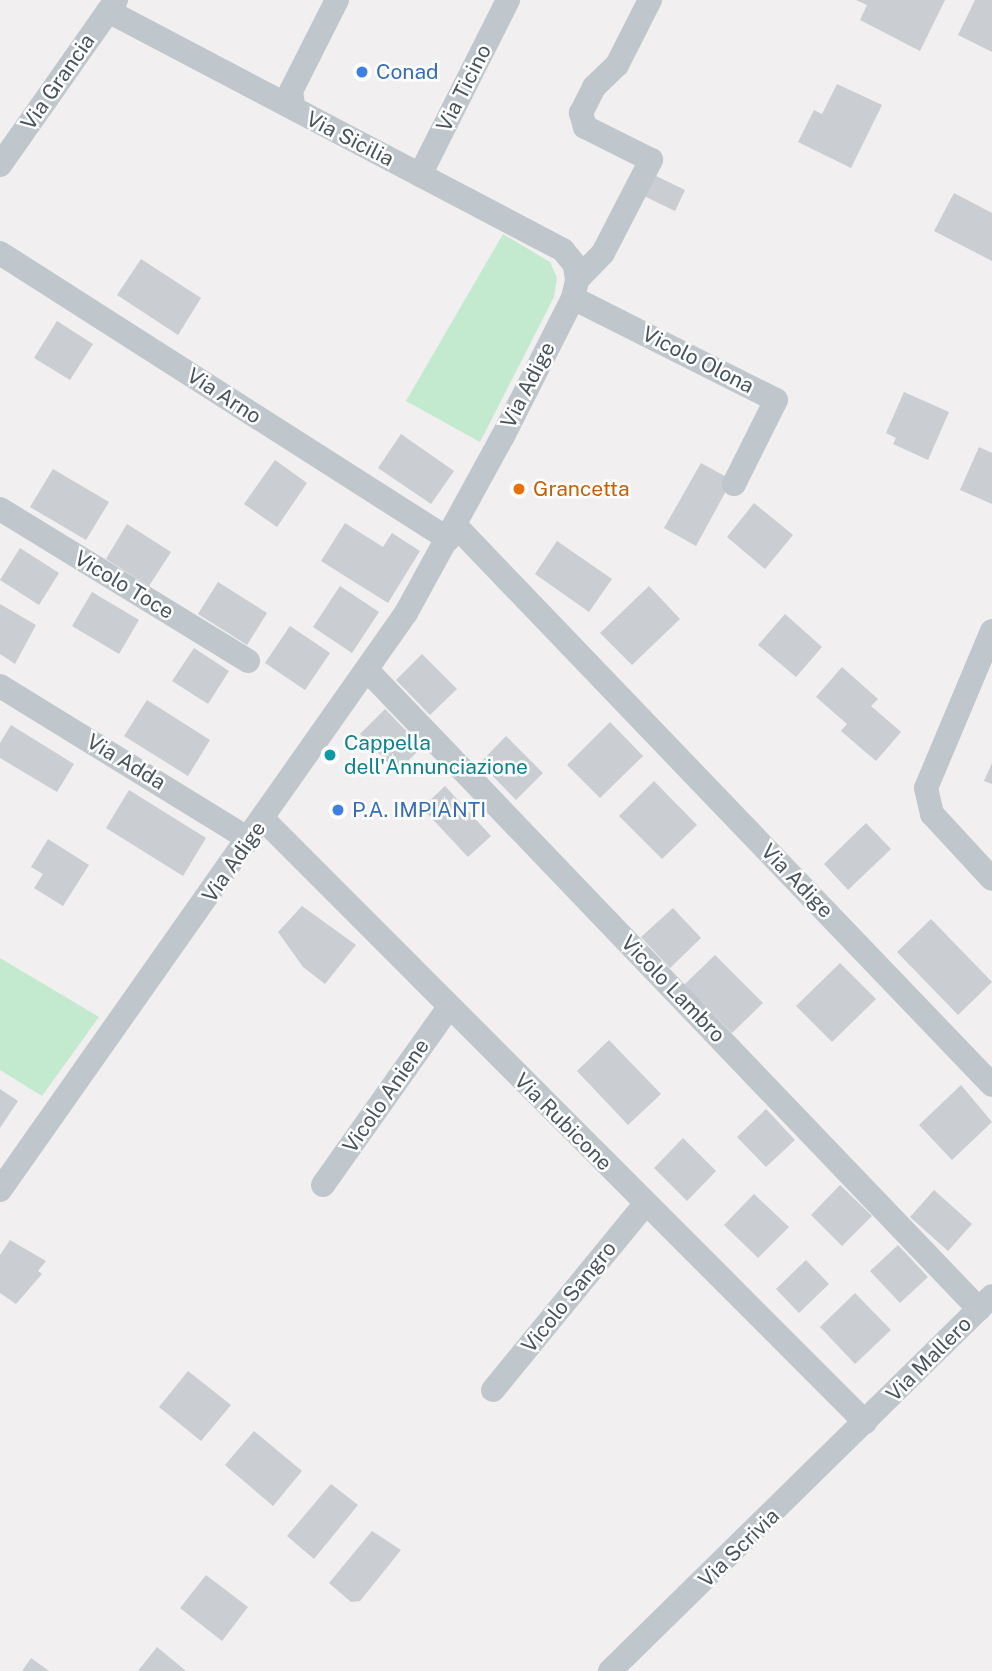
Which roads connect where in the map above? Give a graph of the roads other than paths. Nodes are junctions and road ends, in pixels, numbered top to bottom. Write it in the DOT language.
graph roads {
  1 [pos="337,0"];
  2 [pos="508,0"];
  3 [pos="650,0"];
  4 [pos="112,6"];
  5 [pos="293,105"];
  6 [pos="3,153"];
  7 [pos="420,175"];
  8 [pos="0,253"];
  9 [pos="575,289"];
  10 [pos="734,484"];
  11 [pos="0,509"];
  12 [pos="452,533"];
  13 [pos="992,631"];
  14 [pos="248,660"];
  15 [pos="368,670"];
  16 [pos="0,686"];
  17 [pos="264,820"];
  18 [pos="250,840"];
  19 [pos="992,879"];
  20 [pos="449,1007"];
  21 [pos="992,1085"];
  22 [pos="2,1184"];
  23 [pos="323,1185"];
  24 [pos="645,1204"];
  25 [pos="986,1302"];
  26 [pos="493,1390"];
  27 [pos="865,1422"];
  28 [pos="610,1671"];
  1 -- 5 [label="street"];
  2 -- 7 [label="street, Via Ticino"];
  3 -- 9 [label="street, Via Adige"];
  4 -- 5 [label="street, Via Sicilia"];
  4 -- 6 [label="street, Via Grancia"];
  5 -- 7 [label="street, Via Sicilia"];
  7 -- 9 [label="street, Via Sicilia"];
  8 -- 12 [label="street, Via Arno"];
  9 -- 10 [label="street, Vicolo Olona"];
  9 -- 12 [label="street, Via Adige"];
  11 -- 14 [label="street, Vicolo Toce"];
  12 -- 15 [label="street, Via Adige"];
  12 -- 21 [label="street, Via Adige"];
  13 -- 19 [label="street"];
  15 -- 17 [label="street, Via Adige"];
  15 -- 25 [label="street, Vicolo Lambro"];
  16 -- 18 [label="street, Via Adda"];
  17 -- 18 [label="street, Via Adige"];
  17 -- 20 [label="street, Via Rubicone"];
  18 -- 22 [label="street, Via Adige"];
  20 -- 23 [label="street, Vicolo Aniene"];
  20 -- 24 [label="street, Via Rubicone"];
  24 -- 26 [label="street, Vicolo Sangro"];
  24 -- 27 [label="street, Via Rubicone"];
  25 -- 27 [label="street, Via Mallero"];
  27 -- 28 [label="street, Via Scrivia"];
}
